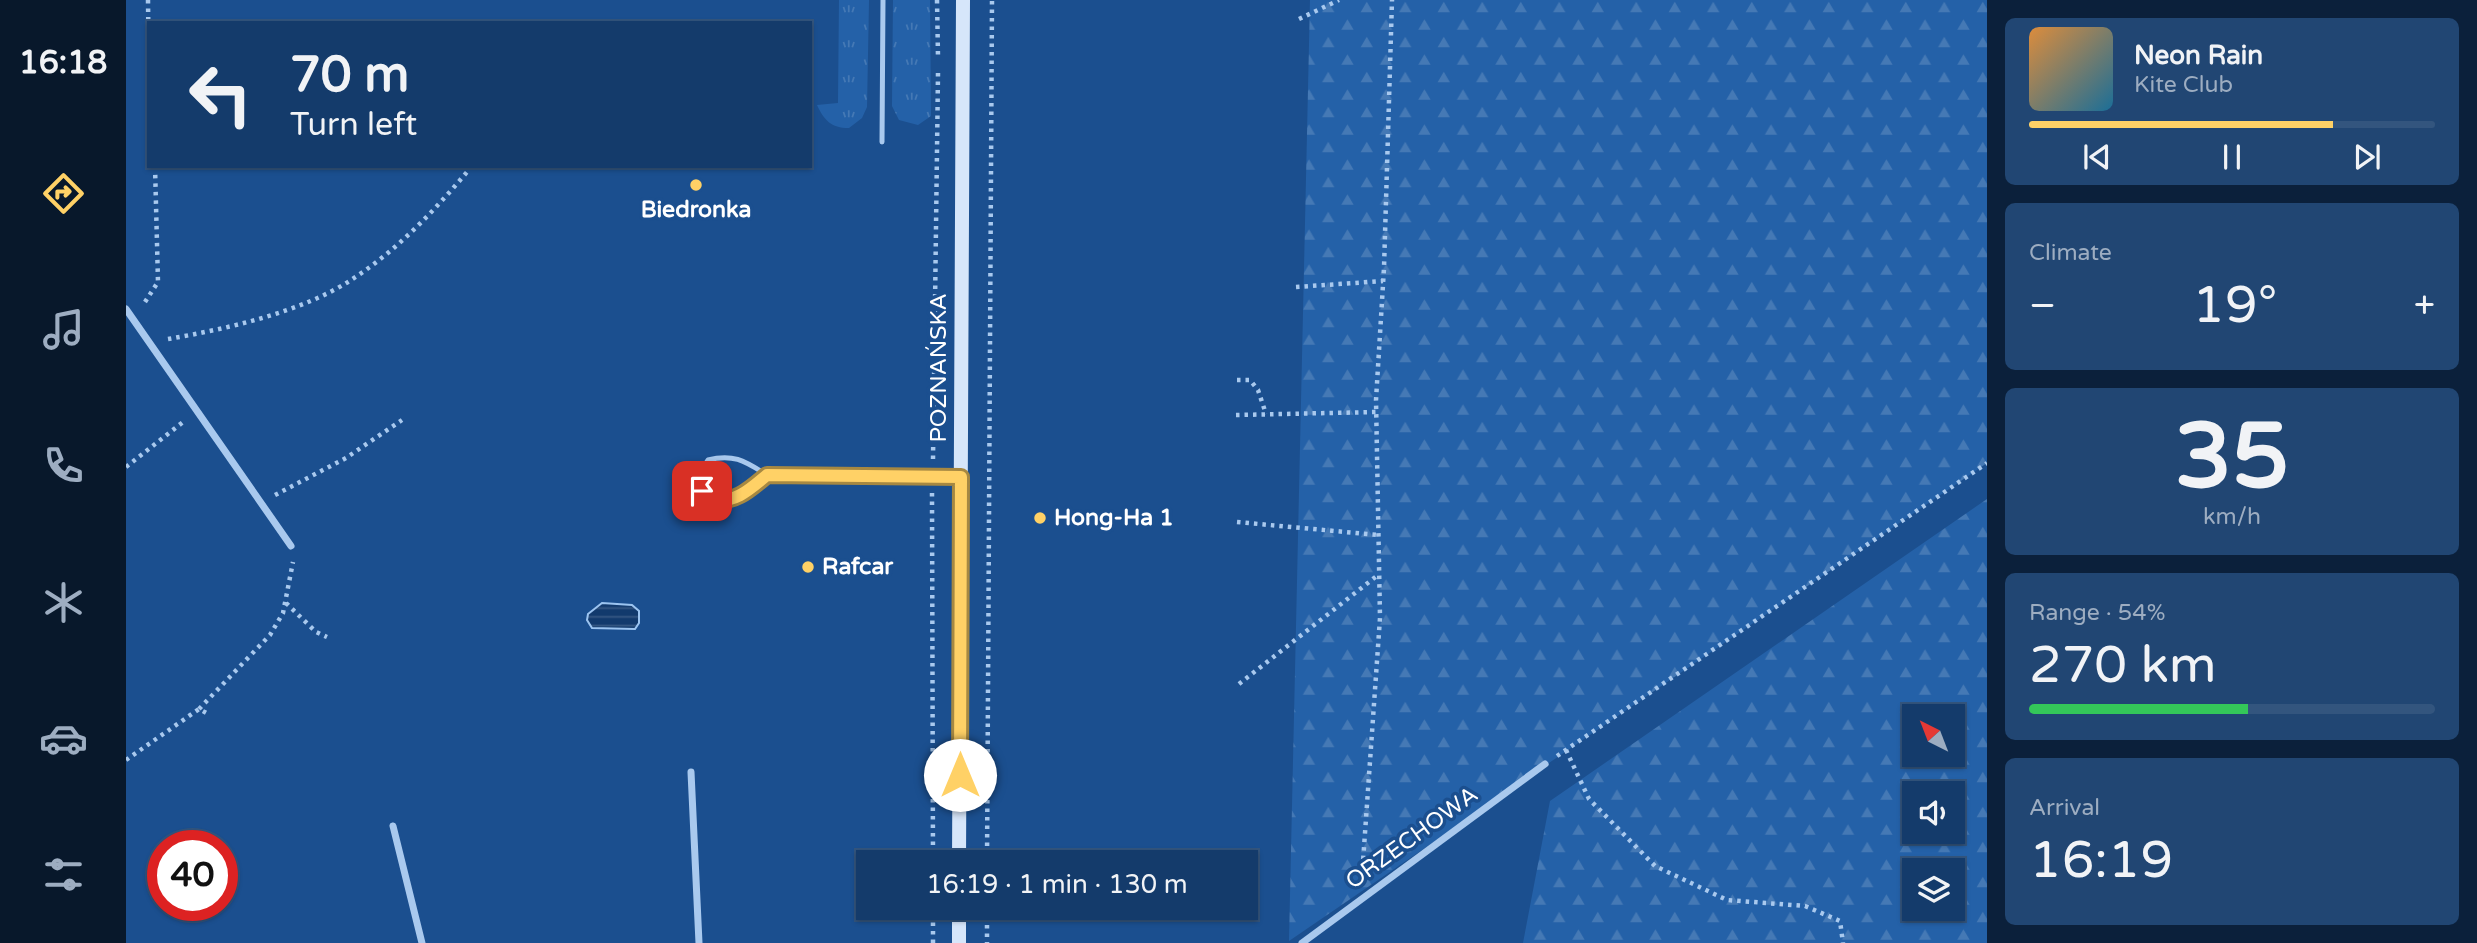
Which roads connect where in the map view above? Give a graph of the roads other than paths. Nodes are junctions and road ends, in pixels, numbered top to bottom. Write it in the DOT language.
graph roads {
  1 [pos="883,0"];
  2 [pos="963,0"];
  3 [pos="882,142"];
  4 [pos="126,309"];
  5 [pos="767,475"];
  6 [pos="961,477"];
  7 [pos="292,546"];
  8 [pos="1545,764"];
  9 [pos="691,772"];
  10 [pos="393,826"];
  11 [pos="960,850"];
  12 [pos="959,920"];
  13 [pos="422,943"];
  14 [pos="699,943"];
  15 [pos="959,943"];
  16 [pos="1302,943"];
  1 -- 3 [label="lane"];
  2 -- 6 [label="street, POZNAŃSKA"];
  4 -- 7 [label="street"];
  5 -- 5 [label="lane"];
  5 -- 6 [label="lane"];
  6 -- 11 [label="street, POZNAŃSKA"];
  8 -- 16 [label="street, ORZECHOWA"];
  9 -- 14 [label="street"];
  10 -- 13 [label="street"];
  12 -- 15 [label="street"];
}
